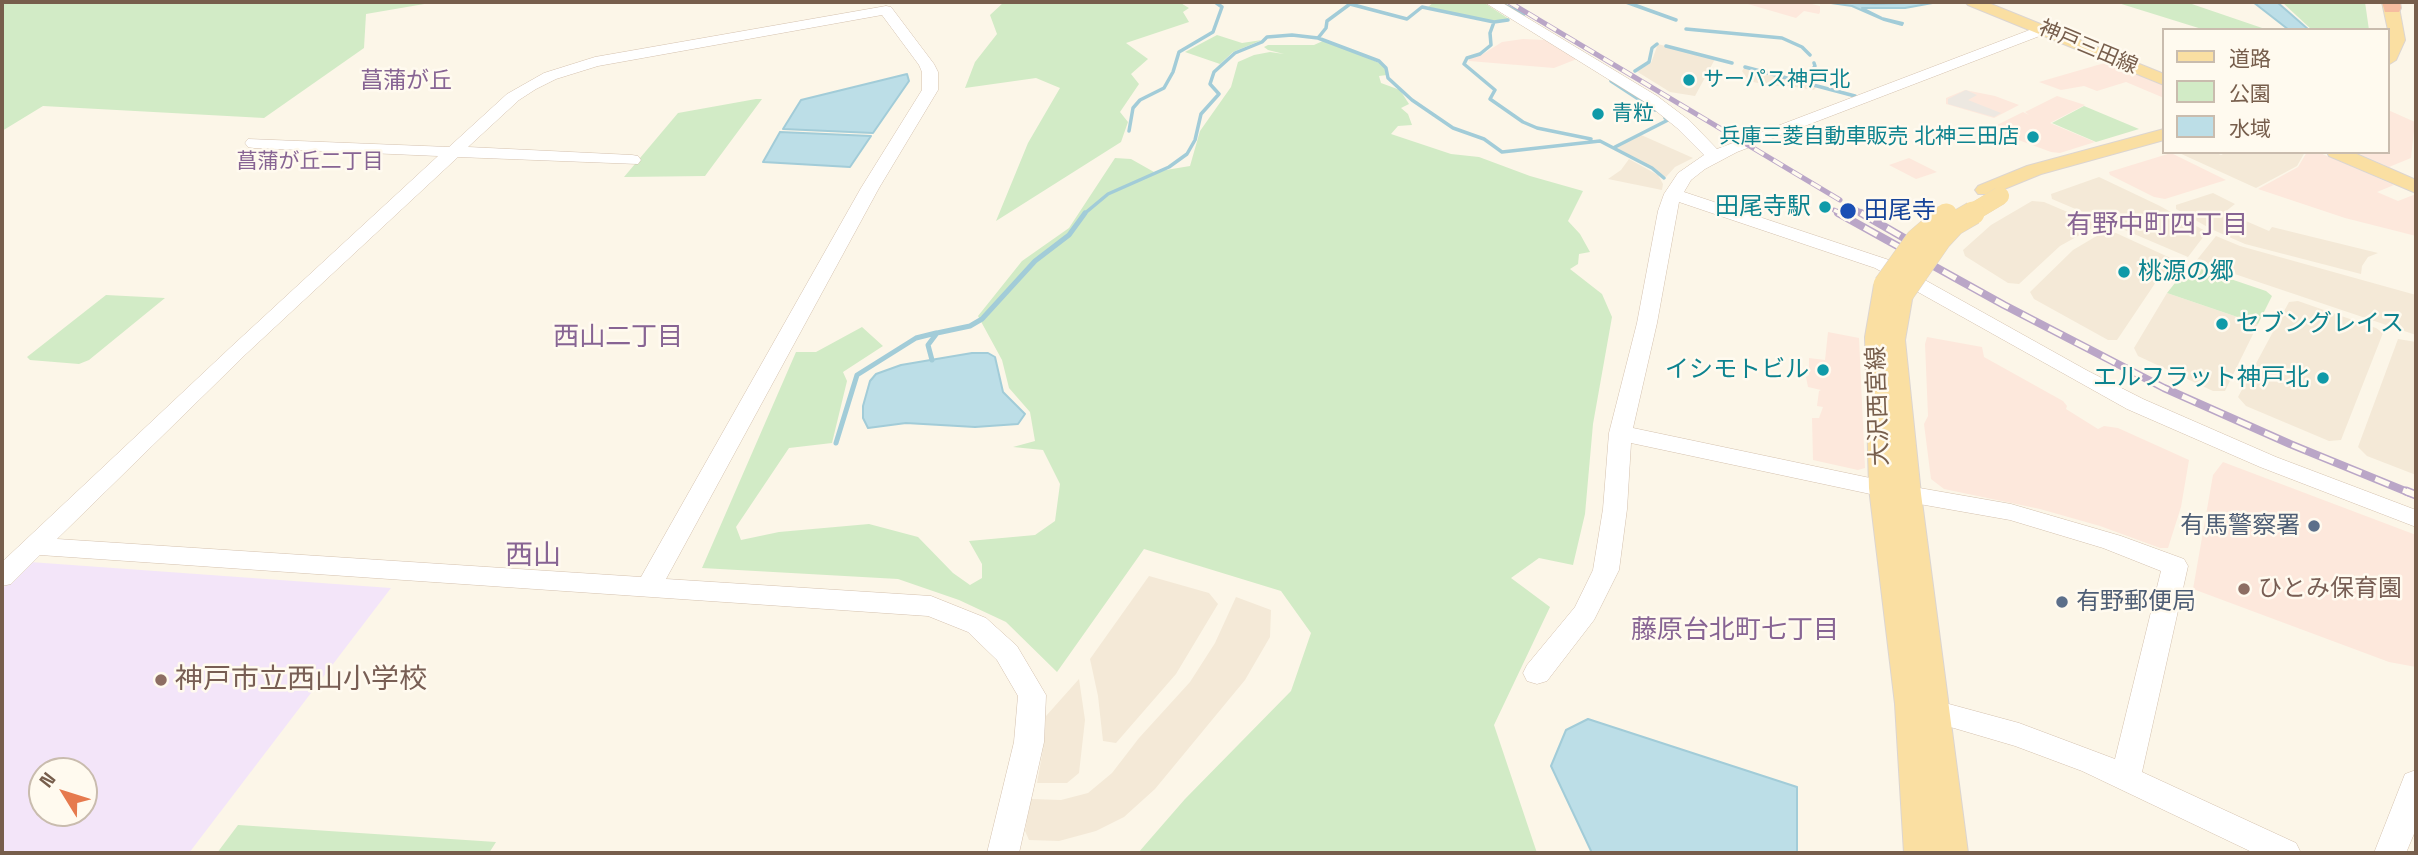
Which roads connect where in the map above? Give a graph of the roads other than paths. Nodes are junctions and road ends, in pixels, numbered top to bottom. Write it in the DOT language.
graph roads {
  1 [pos="1491,2"];
  2 [pos="1973,2"];
  3 [pos="2387,3"];
  4 [pos="2381,28"];
  5 [pos="2045,29"];
  6 [pos="2390,56"];
  7 [pos="2162,79"];
  8 [pos="2162,135"];
  9 [pos="254,143"];
  10 [pos="2162,146"];
  11 [pos="453,152"];
  12 [pos="2341,154"];
  13 [pos="1714,156"];
  14 [pos="632,160"];
  15 [pos="2416,187"];
  16 [pos="1993,193"];
  17 [pos="1672,194"];
  18 [pos="1620,433"];
  19 [pos="1895,491"];
  20 [pos="2416,519"];
  21 [pos="35,546"];
  22 [pos="2,577"];
  23 [pos="647,589"];
  24 [pos="1537,673"];
  25 [pos="1922,708"];
  26 [pos="2126,777"];
  27 [pos="2416,783"];
  28 [pos="1003,853"];
  29 [pos="1921,853"];
  30 [pos="1951,853"];
  31 [pos="2285,853"];
  32 [pos="2390,853"];
  1 -- 13 [label="street"];
  2 -- 5 [label="main road, 神戸三田線"];
  3 -- 4 [label="main road"];
  3 -- 6 [label="main road"];
  5 -- 7 [label="main road, 神戸三田線"];
  5 -- 13 [label="street"];
  8 -- 16 [label="main road, 大沢西宮線"];
  9 -- 11 [label="street"];
  10 -- 16 [label="main road, 大沢西宮線"];
  11 -- 14 [label="street"];
  11 -- 21 [label="street"];
  11 -- 23 [label="street"];
  12 -- 15 [label="main road"];
  13 -- 17 [label="street"];
  16 -- 19 [label="main road, 大沢西宮線, bridge"];
  17 -- 18 [label="street"];
  17 -- 20 [label="street"];
  18 -- 19 [label="street"];
  18 -- 24 [label="street"];
  19 -- 25 [label="main road, 大沢西宮線"];
  19 -- 26 [label="street"];
  21 -- 22 [label="street"];
  21 -- 23 [label="street"];
  23 -- 28 [label="street"];
  25 -- 26 [label="street"];
  25 -- 29 [label="main road, 大沢西宮線"];
  25 -- 30 [label="main road, 大沢西宮線"];
  26 -- 31 [label="street"];
  27 -- 32 [label="street"];
}
